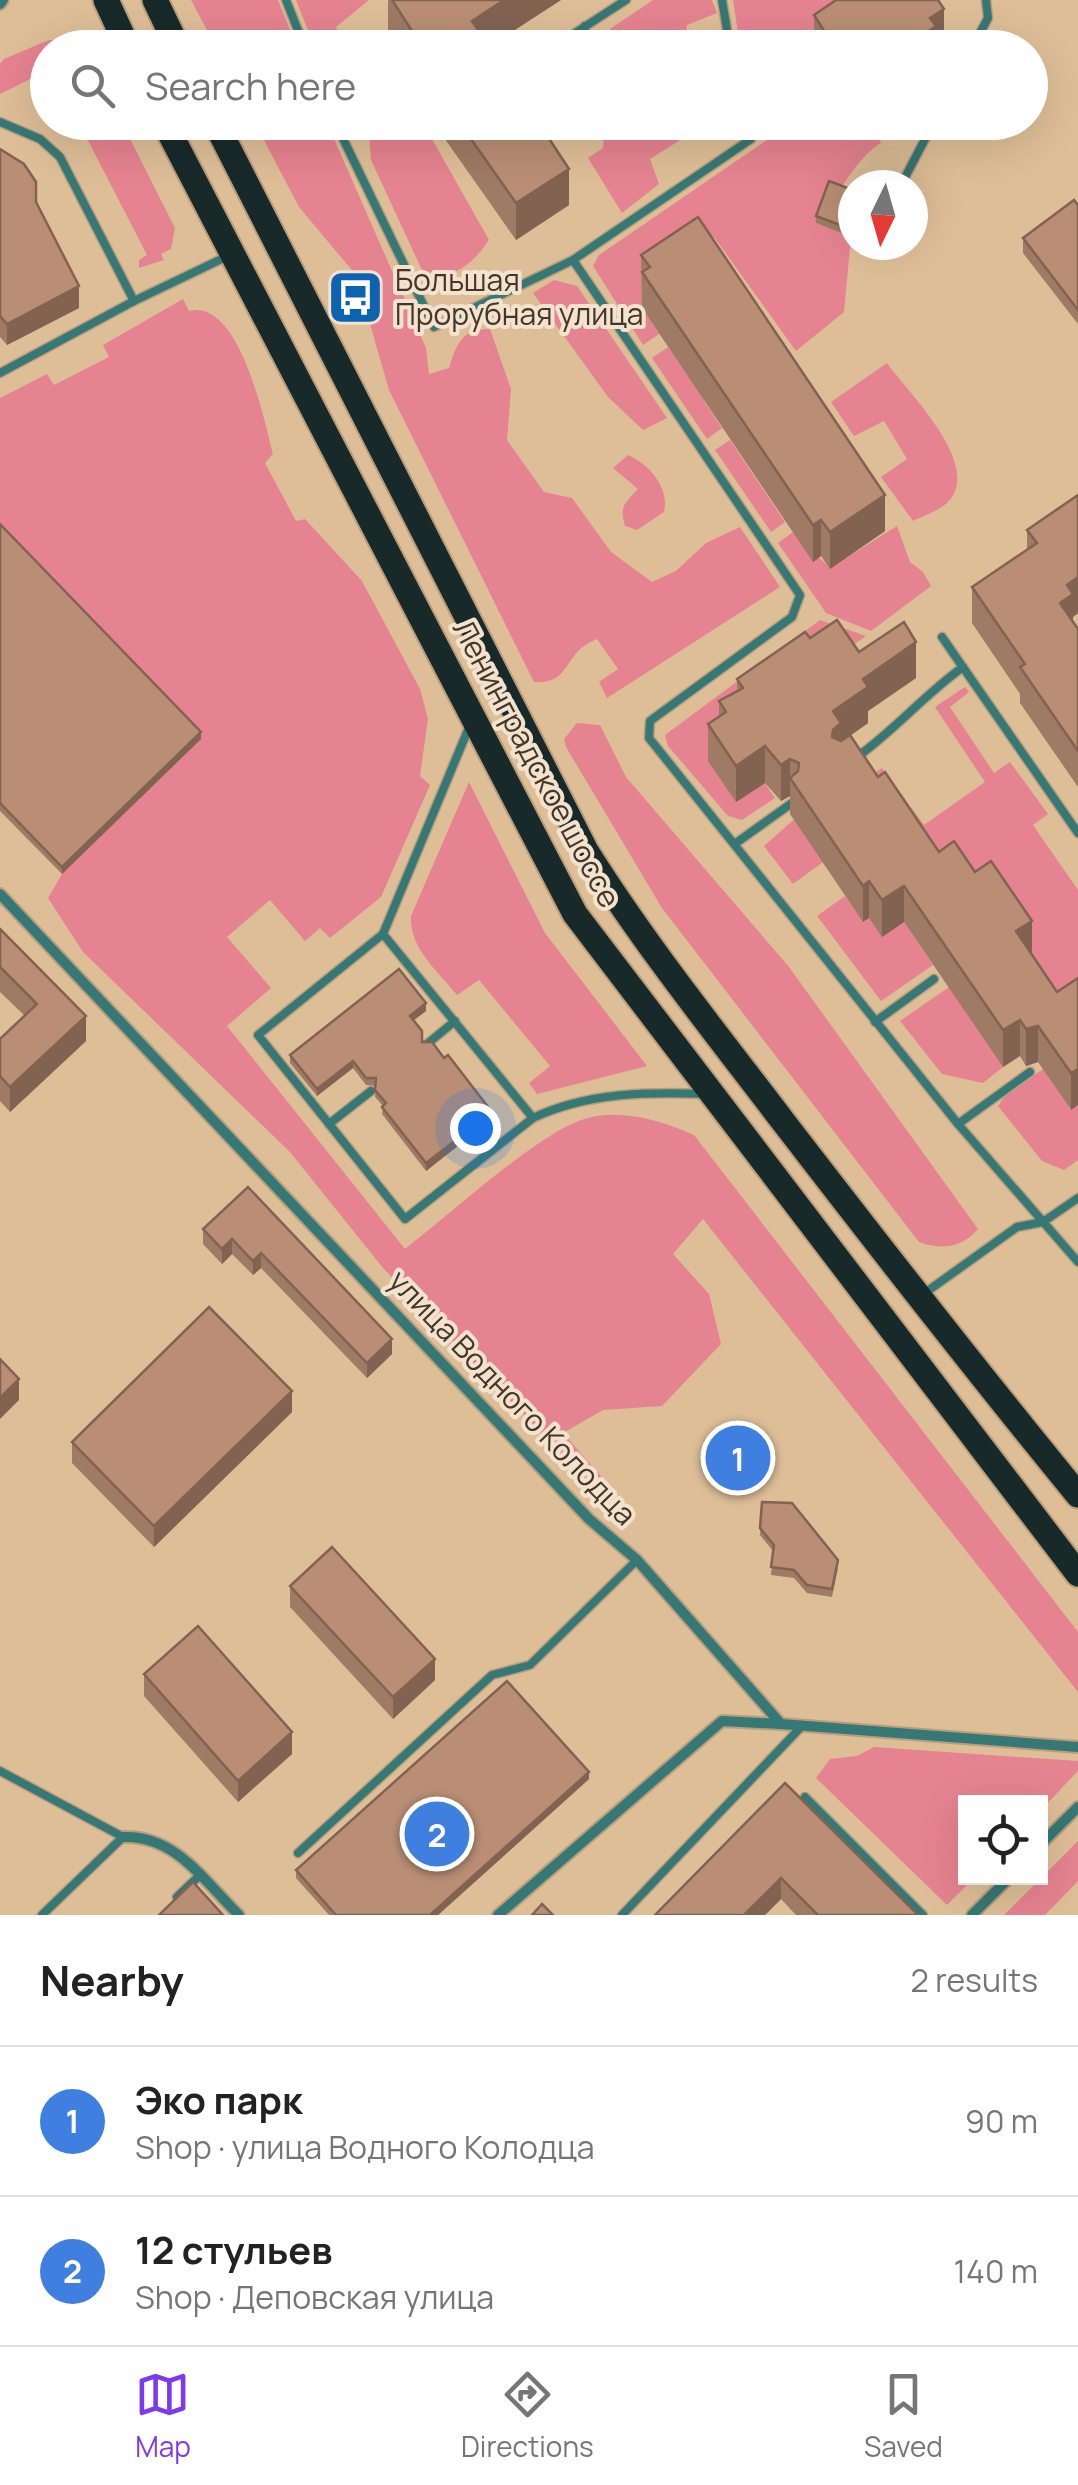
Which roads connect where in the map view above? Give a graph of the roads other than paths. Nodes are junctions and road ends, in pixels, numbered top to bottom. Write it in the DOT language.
graph roads {
  1 [pos="106,0"];
  2 [pos="156,0"];
  3 [pos="286,0"];
  4 [pos="626,0"];
  5 [pos="722,0"];
  6 [pos="986,0"];
  7 [pos="585,26"];
  8 [pos="120,30"];
  9 [pos="170,30"];
  10 [pos="298,30"];
  11 [pos="579,30"];
  12 [pos="585,30"];
  13 [pos="727,30"];
  14 [pos="982,30"];
  15 [pos="0,122"];
  16 [pos="30,135"];
  17 [pos="41,140"];
  18 [pos="173,140"];
  19 [pos="224,140"];
  20 [pos="345,140"];
  21 [pos="748,140"];
  22 [pos="925,140"];
  23 [pos="909,170"];
  24 [pos="230,255"];
  25 [pos="573,260"];
  26 [pos="134,301"];
  27 [pos="0,373"];
  28 [pos="942,638"];
  29 [pos="963,667"];
  30 [pos="473,716"];
  31 [pos="854,759"];
  32 [pos="792,802"];
  33 [pos="1078,834"];
  34 [pos="736,843"];
  35 [pos="0,894"];
  36 [pos="383,934"];
  37 [pos="934,980"];
  38 [pos="455,1022"];
  39 [pos="875,1022"];
  40 [pos="427,1044"];
  41 [pos="1030,1072"];
  42 [pos="370,1091"];
  43 [pos="710,1094"];
  44 [pos="533,1118"];
  45 [pos="329,1124"];
  46 [pos="958,1124"];
  47 [pos="1078,1198"];
  48 [pos="1043,1222"];
  49 [pos="1078,1262"];
  50 [pos="919,1298"];
  51 [pos="1078,1494"];
  52 [pos="637,1560"];
  53 [pos="1078,1574"];
  54 [pos="781,1724"];
  55 [pos="802,1726"];
  56 [pos="1078,1748"];
  57 [pos="0,1771"];
  58 [pos="805,1798"];
  59 [pos="1078,1807"];
  60 [pos="123,1837"];
  61 [pos="1048,1837"];
  62 [pos="298,1853"];
  63 [pos="199,1876"];
  64 [pos="1002,1885"];
  65 [pos="173,1902"];
  66 [pos="42,1915"];
  67 [pos="240,1915"];
  68 [pos="498,1915"];
  69 [pos="622,1915"];
  70 [pos="923,1915"];
  71 [pos="972,1915"];
  1 -- 8 [label="main road"];
  2 -- 9 [label="main road"];
  3 -- 10 [label="lane"];
  4 -- 7 [label="lane"];
  5 -- 13 [label="lane"];
  6 -- 14 [label="lane"];
  7 -- 11 [label="lane"];
  7 -- 12 [label="lane"];
  15 -- 16 [label="lane"];
  17 -- 26 [label="lane"];
  18 -- 24 [label="main road, Ленинградское шоссе"];
  19 -- 50 [label="main road, Ленинградское шоссе"];
  20 -- 25 [label="lane"];
  21 -- 25 [label="lane"];
  22 -- 23 [label="lane"];
  24 -- 26 [label="lane"];
  24 -- 30 [label="main road, Ленинградское шоссе"];
  25 -- 34 [label="lane"];
  26 -- 27 [label="lane"];
  28 -- 29 [label="lane"];
  29 -- 31 [label="lane"];
  29 -- 33 [label="lane"];
  30 -- 36 [label="lane"];
  30 -- 43 [label="main road, Ленинградское шоссе"];
  32 -- 34 [label="lane"];
  34 -- 39 [label="lane"];
  35 -- 52 [label="street, улица Водного Колодца"];
  36 -- 38 [label="lane"];
  36 -- 45 [label="lane"];
  37 -- 39 [label="lane"];
  38 -- 40 [label="lane"];
  38 -- 44 [label="lane"];
  39 -- 46 [label="lane"];
  41 -- 46 [label="lane"];
  42 -- 45 [label="lane"];
  43 -- 44 [label="lane"];
  43 -- 53 [label="main road, Ленинградское шоссе"];
  44 -- 45 [label="lane"];
  46 -- 48 [label="lane"];
  47 -- 48 [label="lane"];
  48 -- 49 [label="lane"];
  48 -- 50 [label="lane"];
  50 -- 51 [label="main road, Ленинградское шоссе"];
  52 -- 54 [label="street, улица Водного Колодца"];
  52 -- 62 [label="lane"];
  54 -- 55 [label="street"];
  54 -- 68 [label="street"];
  55 -- 56 [label="street"];
  55 -- 69 [label="lane"];
  57 -- 60 [label="lane"];
  58 -- 70 [label="lane"];
  59 -- 61 [label="street"];
  60 -- 63 [label="street"];
  60 -- 66 [label="lane"];
  63 -- 65 [label="lane"];
  63 -- 67 [label="street"];
  64 -- 71 [label="street"];
}
